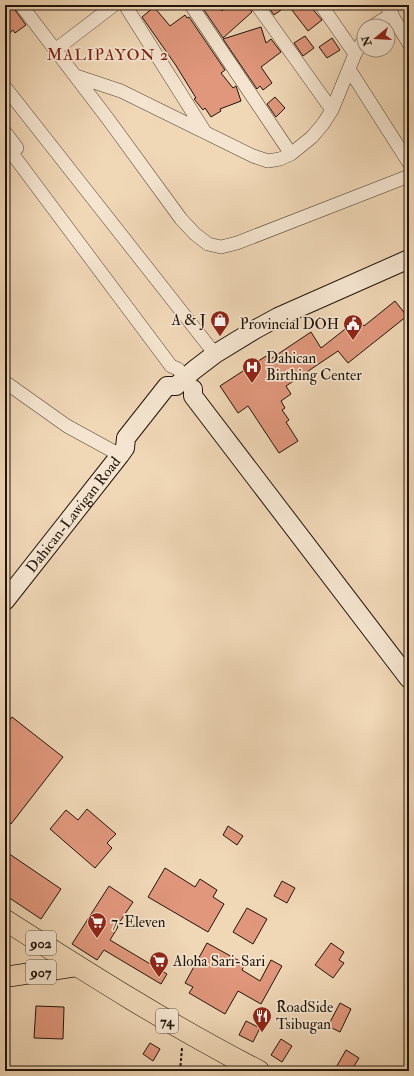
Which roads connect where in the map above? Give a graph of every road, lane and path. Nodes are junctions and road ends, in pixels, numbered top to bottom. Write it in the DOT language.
graph roads {
  1 [pos="21,5"];
  2 [pos="114,5"];
  3 [pos="125,5"];
  4 [pos="191,5"];
  5 [pos="257,5"];
  6 [pos="321,5"];
  7 [pos="389,10"];
  8 [pos="381,18"];
  9 [pos="409,44"];
  10 [pos="55,50"];
  11 [pos="355,54"];
  12 [pos="349,69"];
  13 [pos="76,76"];
  14 [pos="5,87"];
  15 [pos="332,110"];
  16 [pos="5,132"];
  17 [pos="205,132"];
  18 [pos="5,144"];
  19 [pos="291,154"];
  20 [pos="409,163"];
  21 [pos="409,176"];
  22 [pos="409,259"];
  23 [pos="215,354"];
  24 [pos="183,380"];
  25 [pos="5,382"];
  26 [pos="123,451"];
  27 [pos="5,600"];
  28 [pos="409,664"];
  29 [pos="409,679"];
  30 [pos="5,920"];
  31 [pos="77,966"];
  32 [pos="5,977"];
  33 [pos="184,1031"];
  34 [pos="180,1071"];
  35 [pos="260,1071"];
  1 -- 10 [label="street"];
  2 -- 10 [label="street"];
  3 -- 17 [label="street"];
  4 -- 19 [label="street"];
  5 -- 15 [label="street"];
  6 -- 11 [label="street"];
  7 -- 8 [label="street"];
  7 -- 9 [label="street"];
  10 -- 13 [label="street"];
  11 -- 12 [label="street"];
  12 -- 15 [label="street"];
  12 -- 20 [label="street"];
  13 -- 17 [label="street"];
  13 -- 21 [label="street"];
  14 -- 23 [label="street"];
  15 -- 19 [label="street"];
  16 -- 24 [label="street"];
  17 -- 19 [label="street"];
  18 -- 24 [label="street"];
  22 -- 23 [label="main road, Dahican-Lawigan Road"];
  23 -- 24 [label="main road, Dahican-Lawigan Road"];
  24 -- 26 [label="main road, Dahican-Lawigan Road"];
  24 -- 28 [label="main road"];
  24 -- 29 [label="main road"];
  25 -- 26 [label="street"];
  26 -- 27 [label="main road, Dahican-Lawigan Road"];
  30 -- 31 [label="highway, 902"];
  31 -- 32 [label="main road, 907"];
  31 -- 33 [label="highway, 74"];
  33 -- 34 [label="path"];
  33 -- 35 [label="highway, 74"];
}
